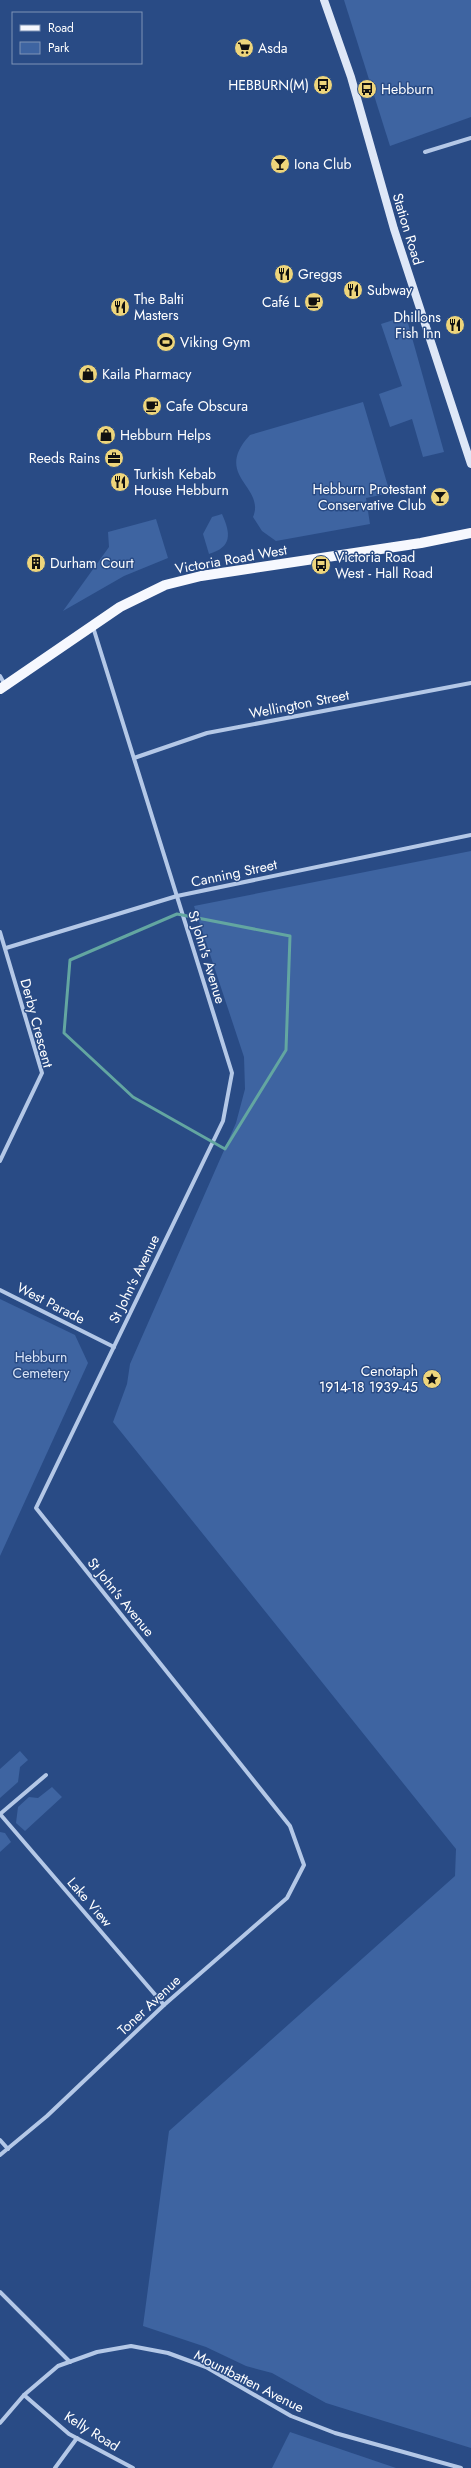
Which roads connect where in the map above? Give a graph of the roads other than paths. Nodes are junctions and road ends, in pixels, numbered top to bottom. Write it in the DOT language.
graph roads {
  1 [pos="324,0"];
  2 [pos="471,138"];
  3 [pos="425,152"];
  4 [pos="471,464"];
  5 [pos="471,533"];
  6 [pos="92,627"];
  7 [pos="0,676"];
  8 [pos="471,683"];
  9 [pos="2,687"];
  10 [pos="134,758"];
  11 [pos="471,835"];
  12 [pos="177,896"];
  13 [pos="0,932"];
  14 [pos="6,948"];
  15 [pos="0,1161"];
  16 [pos="0,1290"];
  17 [pos="114,1347"];
  18 [pos="46,1775"];
  19 [pos="0,1814"];
  20 [pos="304,1865"];
  21 [pos="164,2005"];
  22 [pos="0,2140"];
  23 [pos="8,2149"];
  24 [pos="0,2156"];
  25 [pos="0,2292"];
  26 [pos="70,2362"];
  27 [pos="24,2395"];
  28 [pos="0,2423"];
  29 [pos="77,2438"];
  30 [pos="55,2468"];
  31 [pos="132,2468"];
  32 [pos="461,2468"];
  1 -- 4 [label="main road, Station Road"];
  2 -- 3 [label="street"];
  5 -- 6 [label="main road, Victoria Road West"];
  6 -- 9 [label="main road, Victoria Road West"];
  6 -- 10 [label="street, St John's Avenue"];
  7 -- 9 [label="street"];
  8 -- 10 [label="street, Wellington Street"];
  10 -- 12 [label="street, St John's Avenue"];
  11 -- 12 [label="street, Canning Street"];
  12 -- 14 [label="street, Canning Street"];
  12 -- 17 [label="street, St John's Avenue"];
  13 -- 14 [label="street, Derby Crescent"];
  14 -- 15 [label="street, Derby Crescent"];
  16 -- 17 [label="street, West Parade"];
  17 -- 20 [label="street, St John's Avenue"];
  18 -- 19 [label="street, Lake View"];
  19 -- 21 [label="street, Lake View"];
  20 -- 21 [label="street, Toner Avenue"];
  21 -- 23 [label="street, Toner Avenue"];
  22 -- 23 [label="street"];
  23 -- 24 [label="street, Toner Avenue"];
  25 -- 26 [label="street"];
  26 -- 27 [label="street, Mountbatten Avenue"];
  26 -- 32 [label="street, Mountbatten Avenue"];
  27 -- 28 [label="street, Mountbatten Avenue"];
  27 -- 29 [label="street, Kelly Road"];
  29 -- 30 [label="street"];
  29 -- 31 [label="street, Kelly Road"];
}
